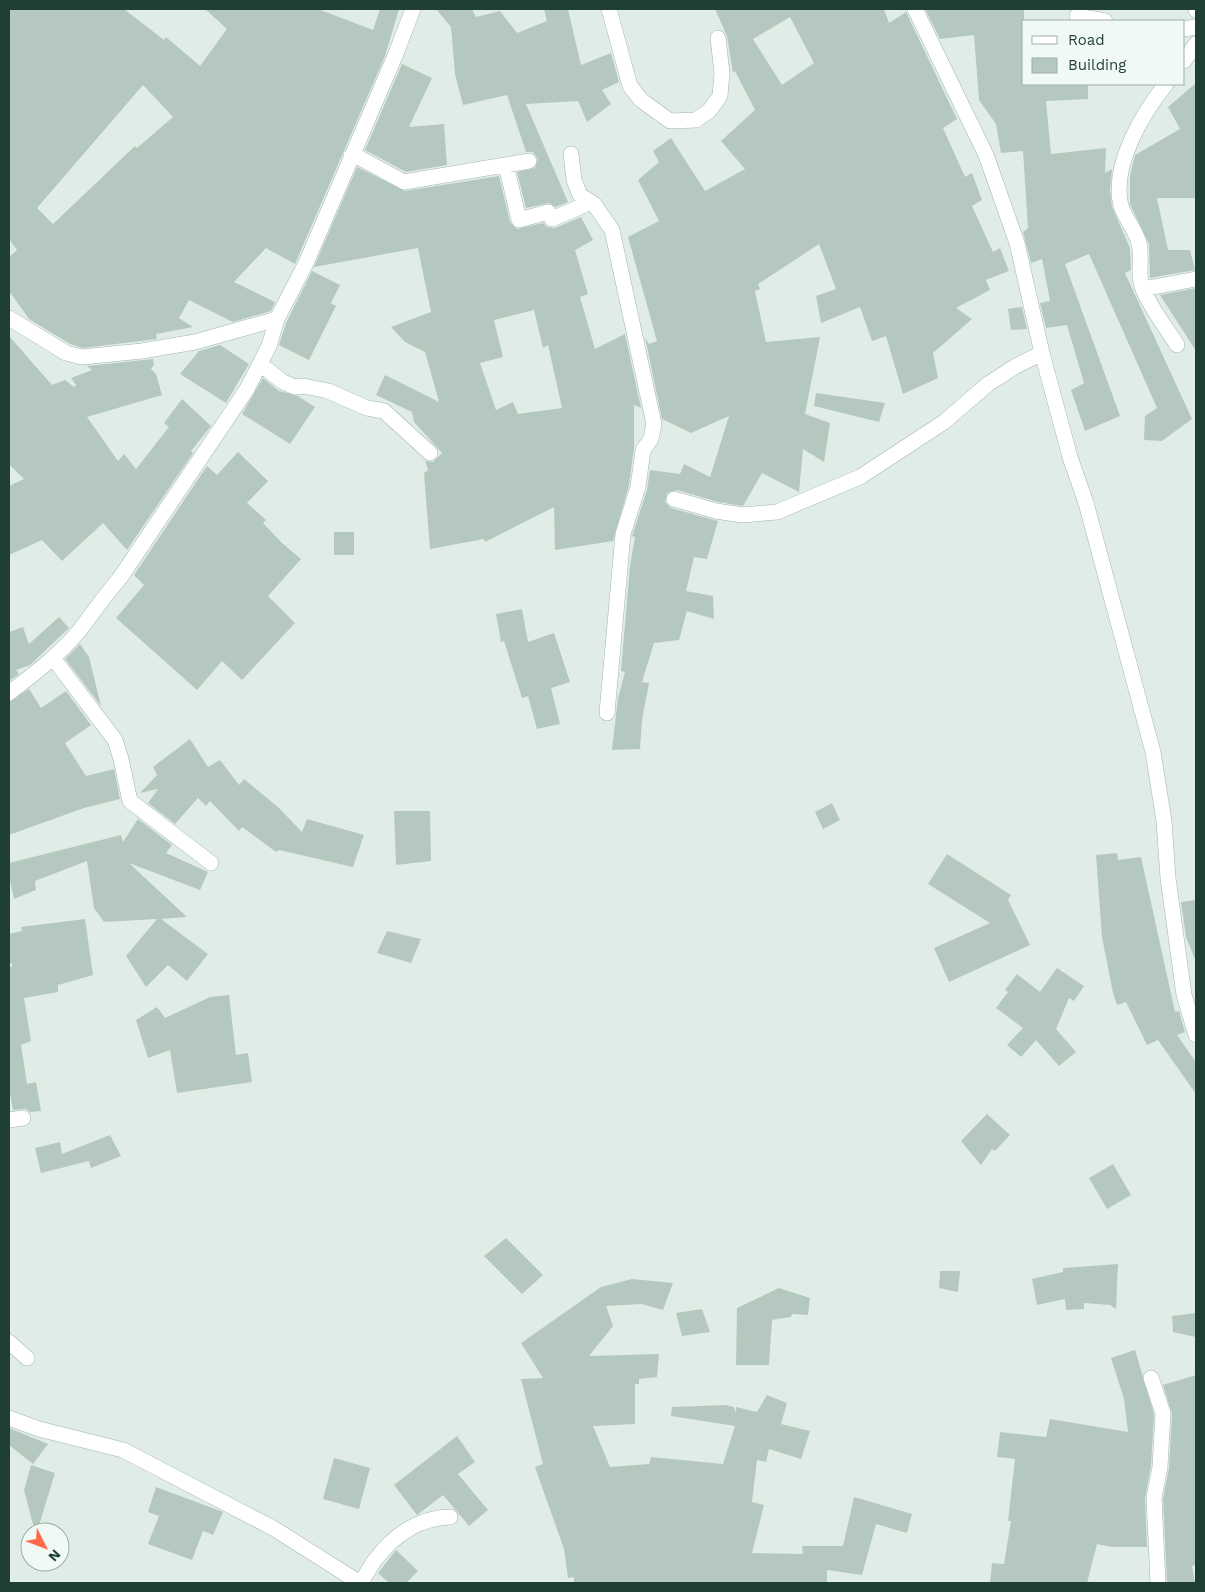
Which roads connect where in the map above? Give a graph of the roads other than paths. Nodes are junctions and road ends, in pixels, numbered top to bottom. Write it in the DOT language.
graph roads {
  1 [pos="413,9"];
  2 [pos="609,9"];
  3 [pos="915,9"];
  4 [pos="1077,16"];
  5 [pos="1099,20"];
  6 [pos="718,38"];
  7 [pos="1196,44"];
  8 [pos="1185,60"];
  9 [pos="1165,85"];
  10 [pos="571,154"];
  11 [pos="355,157"];
  12 [pos="529,161"];
  13 [pos="506,165"];
  14 [pos="589,203"];
  15 [pos="1196,279"];
  16 [pos="1143,289"];
  17 [pos="9,318"];
  18 [pos="277,319"];
  19 [pos="1178,345"];
  20 [pos="1042,353"];
  21 [pos="260,364"];
  22 [pos="430,453"];
  23 [pos="674,499"];
  24 [pos="53,658"];
  25 [pos="9,693"];
  26 [pos="607,713"];
  27 [pos="211,863"];
  28 [pos="1196,1035"];
  29 [pos="9,1342"];
  30 [pos="26,1358"];
  31 [pos="1151,1378"];
  32 [pos="9,1418"];
  33 [pos="450,1517"];
  34 [pos="360,1583"];
  35 [pos="1158,1583"];
  1 -- 11 [label="street"];
  2 -- 6 [label="street"];
  3 -- 20 [label="street"];
  4 -- 5 [label="street"];
  7 -- 8 [label="street"];
  9 -- 16 [label="street"];
  10 -- 14 [label="street"];
  11 -- 13 [label="street"];
  11 -- 18 [label="street"];
  12 -- 13 [label="street"];
  13 -- 14 [label="street"];
  14 -- 26 [label="street"];
  15 -- 16 [label="street"];
  16 -- 19 [label="street"];
  17 -- 18 [label="street"];
  18 -- 21 [label="street"];
  20 -- 23 [label="street"];
  20 -- 28 [label="street"];
  21 -- 22 [label="street"];
  21 -- 24 [label="street"];
  24 -- 25 [label="street"];
  24 -- 27 [label="street"];
  29 -- 30 [label="street"];
  31 -- 35 [label="street"];
  32 -- 34 [label="street"];
  33 -- 34 [label="street"];
}
